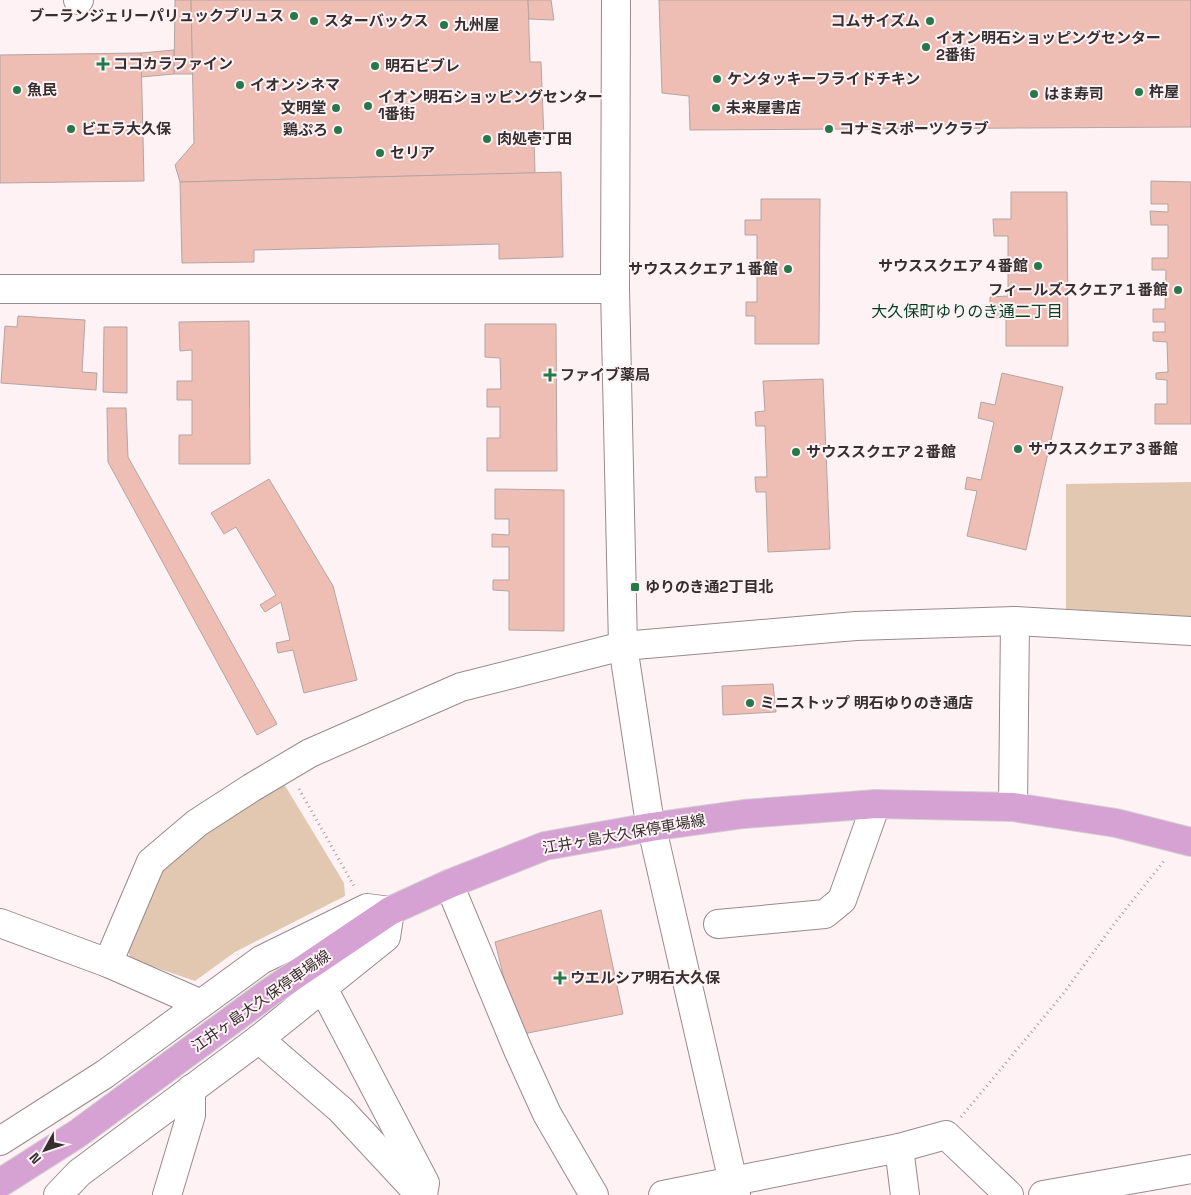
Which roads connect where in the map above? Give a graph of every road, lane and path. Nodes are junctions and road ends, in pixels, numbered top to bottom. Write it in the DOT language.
graph roads {
  1 [pos="616,0"];
  2 [pos="0,289"];
  3 [pos="615,289"];
  4 [pos="1015,621"];
  5 [pos="1191,631"];
  6 [pos="623,646"];
  7 [pos="286,767"];
  8 [pos="876,804"];
  9 [pos="1013,807"];
  10 [pos="651,827"];
  11 [pos="1186,841"];
  12 [pos="449,884"];
  13 [pos="378,910"];
  14 [pos="0,923"];
  15 [pos="718,924"];
  16 [pos="108,963"];
  17 [pos="323,988"];
  18 [pos="199,1003"];
  19 [pos="259,1039"];
  20 [pos="191,1088"];
  21 [pos="946,1134"];
  22 [pos="0,1141"];
  23 [pos="899,1148"];
  24 [pos="1191,1169"];
  25 [pos="0,1183"];
  26 [pos="734,1187"];
  27 [pos="1084,1191"];
  28 [pos="58,1195"];
  29 [pos="167,1195"];
  30 [pos="421,1195"];
  31 [pos="594,1195"];
  32 [pos="663,1195"];
  33 [pos="905,1195"];
  34 [pos="1009,1195"];
  35 [pos="1043,1195"];
  1 -- 3 [label="street"];
  2 -- 3 [label="street"];
  3 -- 6 [label="street"];
  4 -- 5 [label="street"];
  4 -- 6 [label="street"];
  4 -- 9 [label="street"];
  6 -- 7 [label="street"];
  6 -- 10 [label="street"];
  7 -- 13 [label="path"];
  7 -- 16 [label="street"];
  8 -- 9 [label="main road, 江井ヶ島大久保停車場線"];
  8 -- 10 [label="main road, 江井ヶ島大久保停車場線"];
  8 -- 15 [label="street"];
  9 -- 11 [label="main road, 江井ヶ島大久保停車場線"];
  10 -- 12 [label="main road, 江井ヶ島大久保停車場線"];
  10 -- 26 [label="street"];
  11 -- 21 [label="path"];
  12 -- 13 [label="main road, 江井ヶ島大久保停車場線"];
  12 -- 31 [label="street"];
  13 -- 17 [label="street"];
  13 -- 18 [label="street"];
  13 -- 25 [label="main road, 江井ヶ島大久保停車場線"];
  14 -- 16 [label="street"];
  16 -- 18 [label="street"];
  17 -- 19 [label="street"];
  17 -- 30 [label="street"];
  18 -- 22 [label="street"];
  19 -- 20 [label="street"];
  19 -- 30 [label="street"];
  20 -- 28 [label="street"];
  20 -- 29 [label="street"];
  21 -- 23 [label="street"];
  21 -- 34 [label="street"];
  23 -- 26 [label="street"];
  23 -- 33 [label="street"];
  24 -- 27 [label="street"];
  26 -- 32 [label="street"];
  27 -- 35 [label="street"];
}
